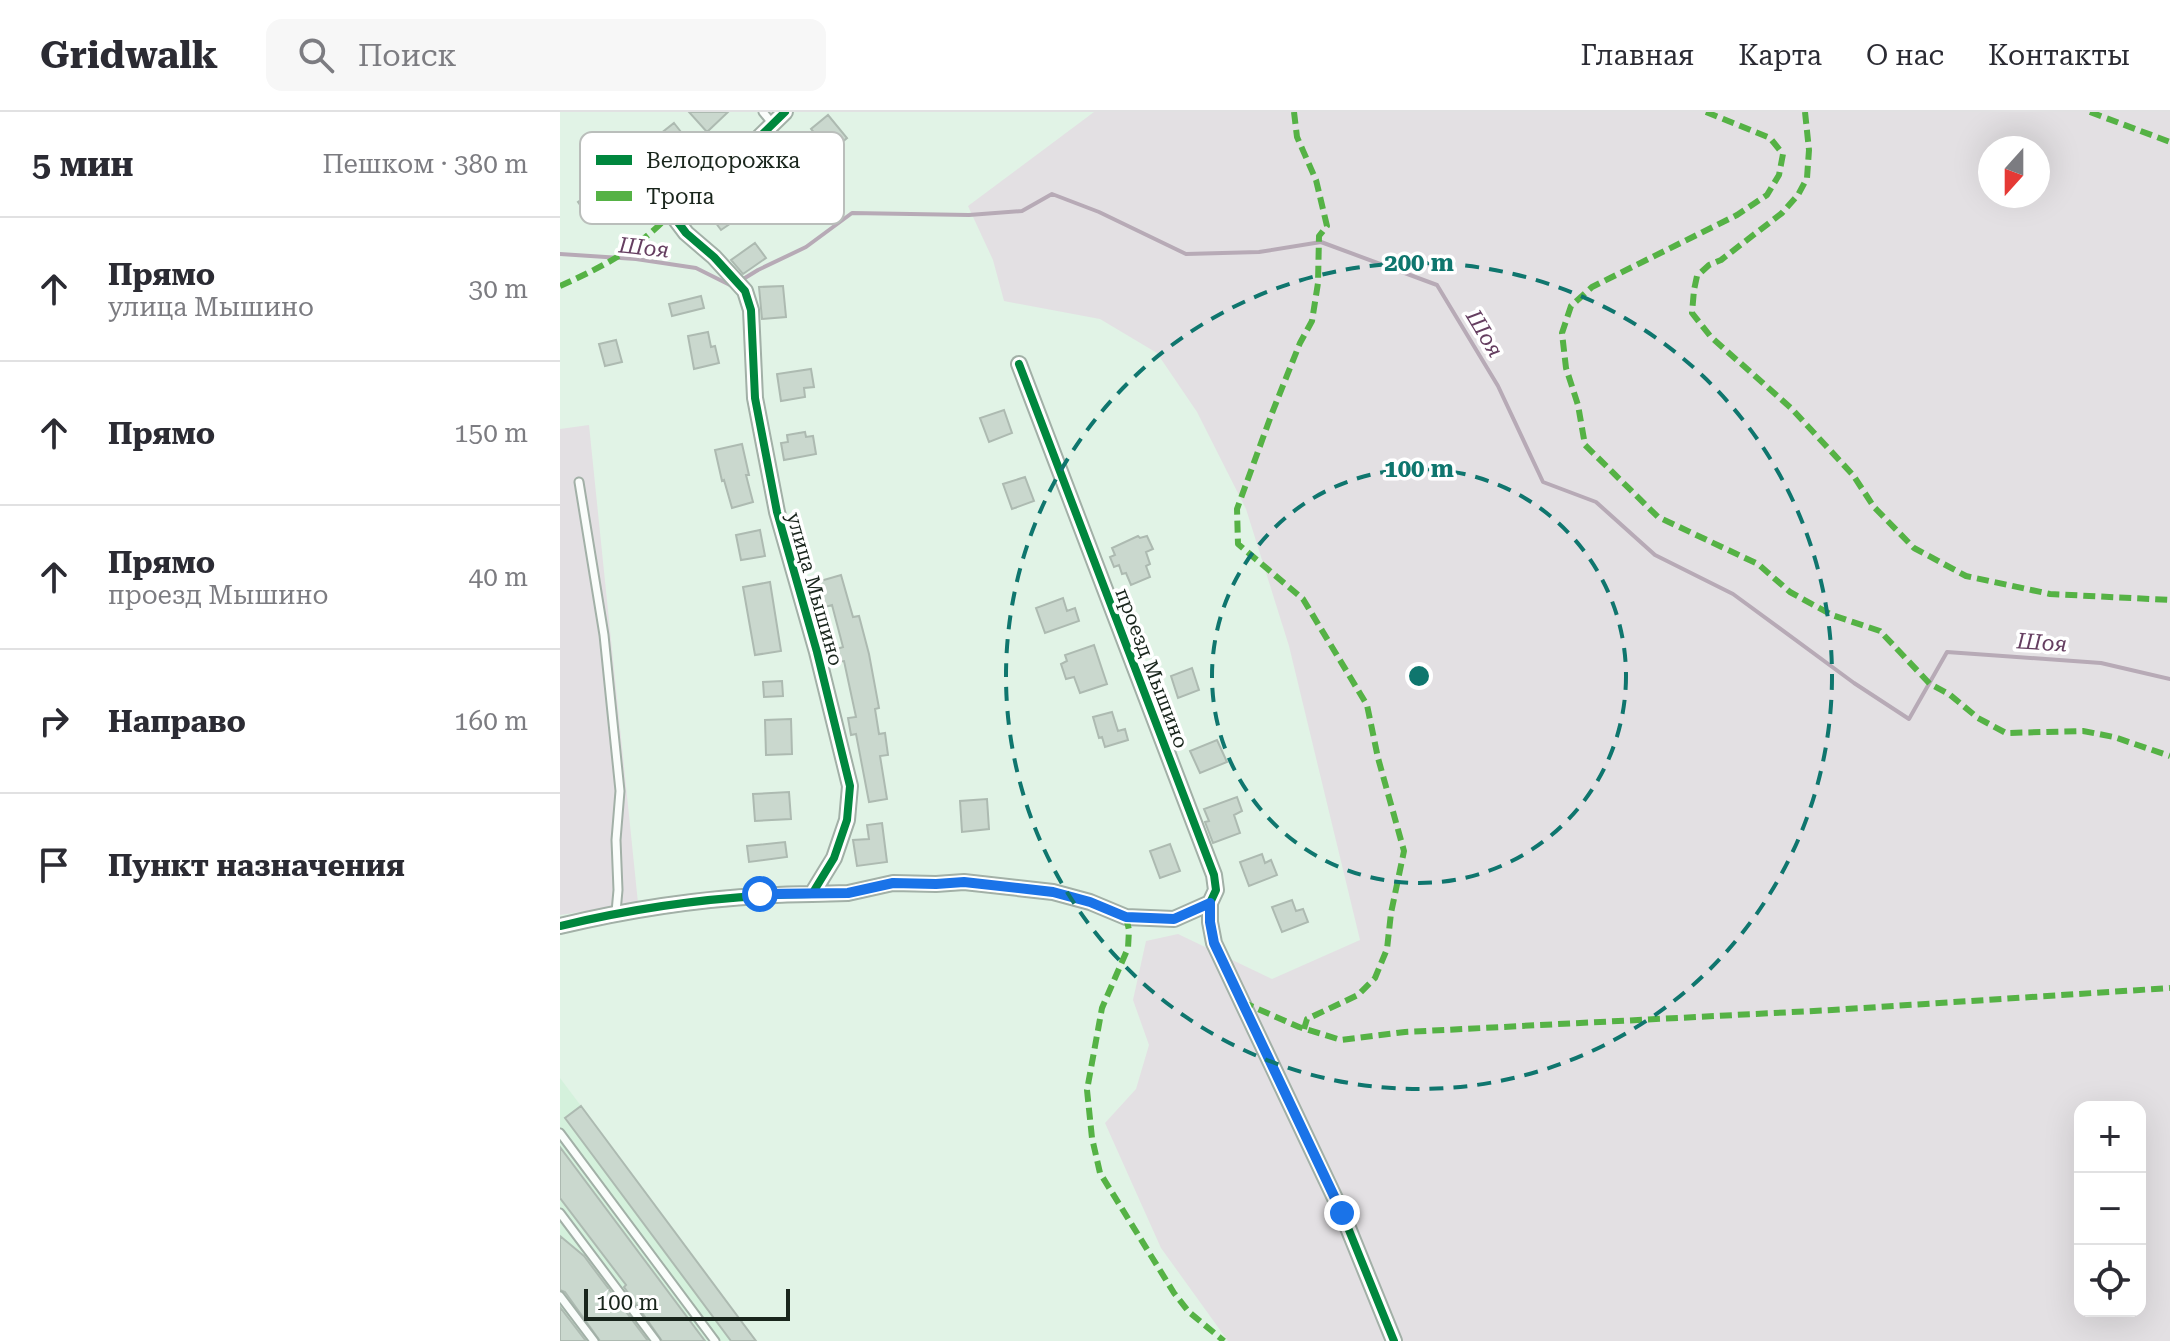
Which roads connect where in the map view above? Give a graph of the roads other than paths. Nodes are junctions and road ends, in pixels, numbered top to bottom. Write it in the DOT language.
graph roads {
  1 [pos="785,112"];
  2 [pos="768,117"];
  3 [pos="679,224"];
  4 [pos="1019,364"];
  5 [pos="579,482"];
  6 [pos="812,894"];
  7 [pos="1210,903"];
  8 [pos="616,912"];
  9 [pos="560,926"];
  10 [pos="560,1133"];
  11 [pos="560,1213"];
  12 [pos="560,1296"];
  13 [pos="594,1341"];
  14 [pos="656,1341"];
  15 [pos="715,1341"];
  16 [pos="1394,1341"];
  1 -- 2 [label="street, улица Мышино"];
  3 -- 6 [label="street, улица Мышино"];
  4 -- 7 [label="street, проезд Мышино"];
  5 -- 8 [label="lane"];
  6 -- 7 [label="street"];
  6 -- 8 [label="street"];
  7 -- 16 [label="street, проезд Мышино"];
  8 -- 9 [label="street"];
  10 -- 15 [label="lane"];
  11 -- 14 [label="lane"];
  12 -- 13 [label="lane"];
}
